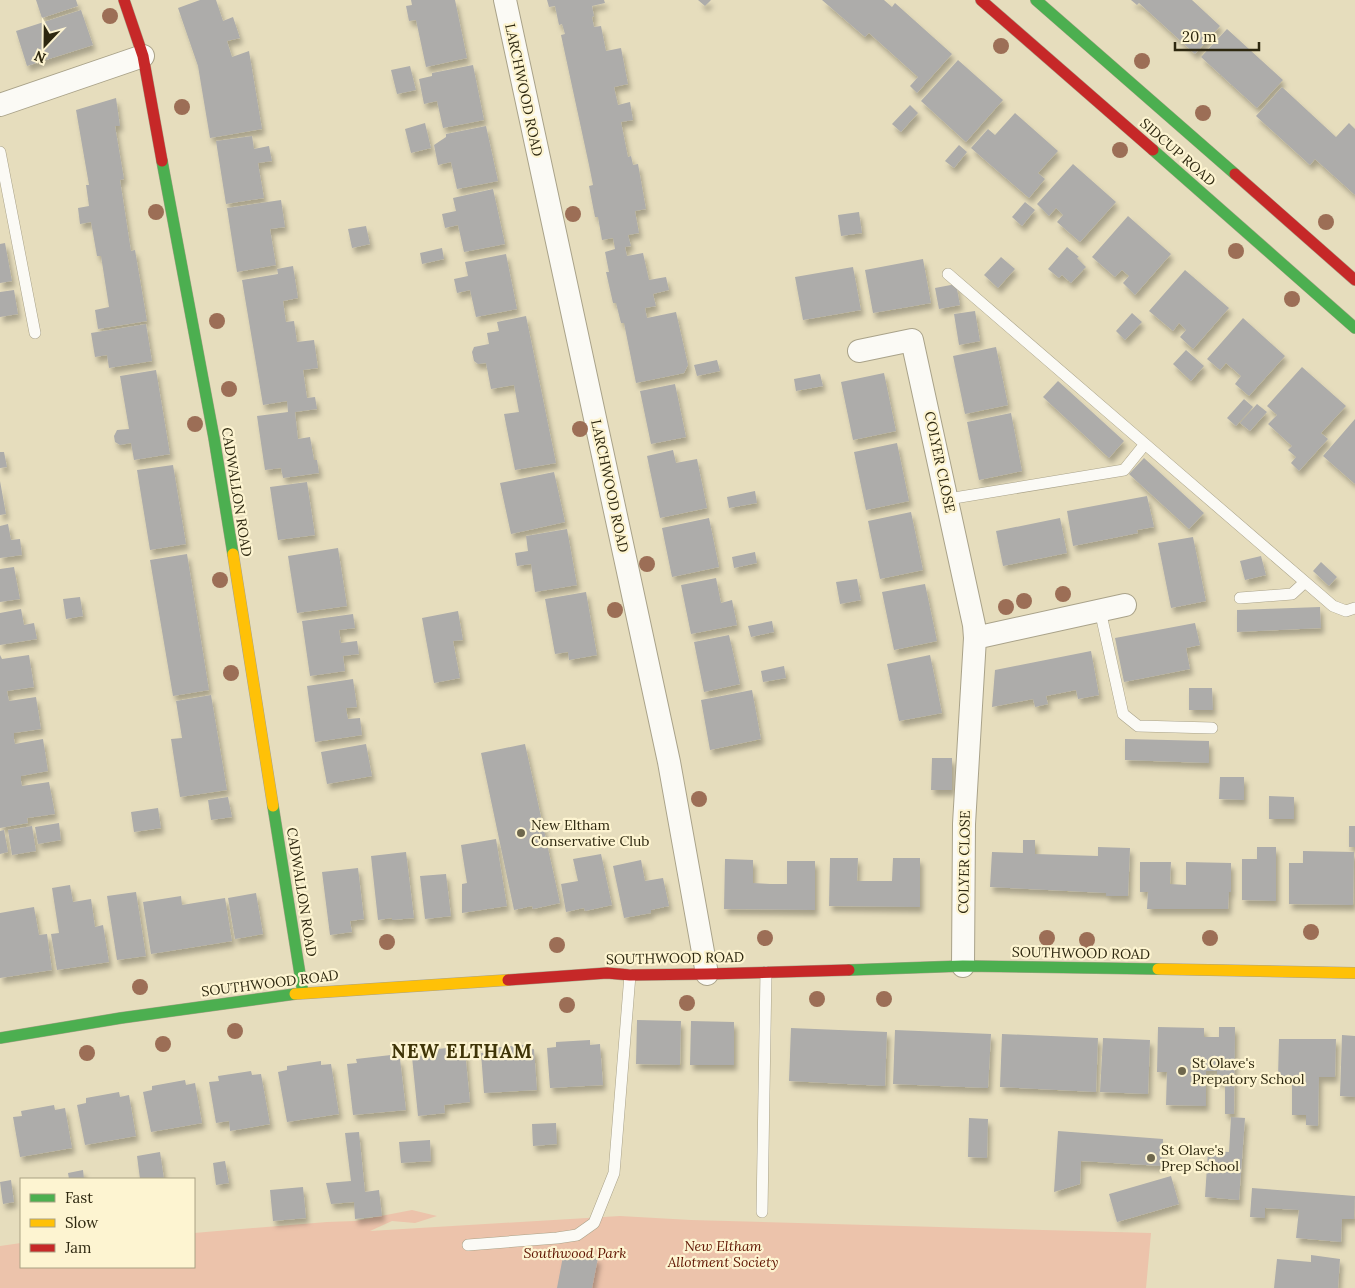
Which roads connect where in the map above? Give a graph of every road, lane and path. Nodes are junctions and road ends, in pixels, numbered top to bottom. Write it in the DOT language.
graph roads {
  1 [pos="124,0"];
  2 [pos="505,0"];
  3 [pos="981,0"];
  4 [pos="1036,0"];
  5 [pos="143,56"];
  6 [pos="0,105"];
  7 [pos="0,152"];
  8 [pos="948,274"];
  9 [pos="1355,280"];
  10 [pos="1355,328"];
  11 [pos="34,333"];
  12 [pos="859,351"];
  13 [pos="1145,444"];
  14 [pos="948,499"];
  15 [pos="1305,582"];
  16 [pos="1240,598"];
  17 [pos="1125,605"];
  18 [pos="1355,608"];
  19 [pos="1100,610"];
  20 [pos="975,638"];
  21 [pos="1212,728"];
  22 [pos="963,966"];
  23 [pos="766,972"];
  24 [pos="1355,973"];
  25 [pos="707,974"];
  26 [pos="630,975"];
  27 [pos="303,993"];
  28 [pos="0,1038"];
  29 [pos="762,1212"];
  30 [pos="468,1245"];
  1 -- 5 [label="main road, CADWALLON ROAD"];
  2 -- 25 [label="street, LARCHWOOD ROAD"];
  3 -- 10 [label="main road, SIDCUP ROAD"];
  4 -- 9 [label="main road, SIDCUP ROAD"];
  5 -- 6 [label="street"];
  5 -- 27 [label="main road, CADWALLON ROAD"];
  7 -- 11 [label="lane"];
  8 -- 13 [label="lane"];
  12 -- 14 [label="street, COLYER CLOSE"];
  13 -- 14 [label="lane"];
  13 -- 15 [label="lane"];
  14 -- 20 [label="street, COLYER CLOSE"];
  15 -- 16 [label="lane"];
  15 -- 18 [label="lane"];
  17 -- 19 [label="street"];
  19 -- 20 [label="street"];
  19 -- 21 [label="lane"];
  20 -- 22 [label="street, COLYER CLOSE"];
  22 -- 23 [label="main road, SOUTHWOOD ROAD"];
  22 -- 24 [label="main road, SOUTHWOOD ROAD"];
  23 -- 25 [label="main road, SOUTHWOOD ROAD"];
  23 -- 29 [label="lane"];
  25 -- 26 [label="main road, SOUTHWOOD ROAD"];
  26 -- 27 [label="main road, SOUTHWOOD ROAD"];
  26 -- 30 [label="lane"];
  27 -- 28 [label="main road, SOUTHWOOD ROAD"];
}
